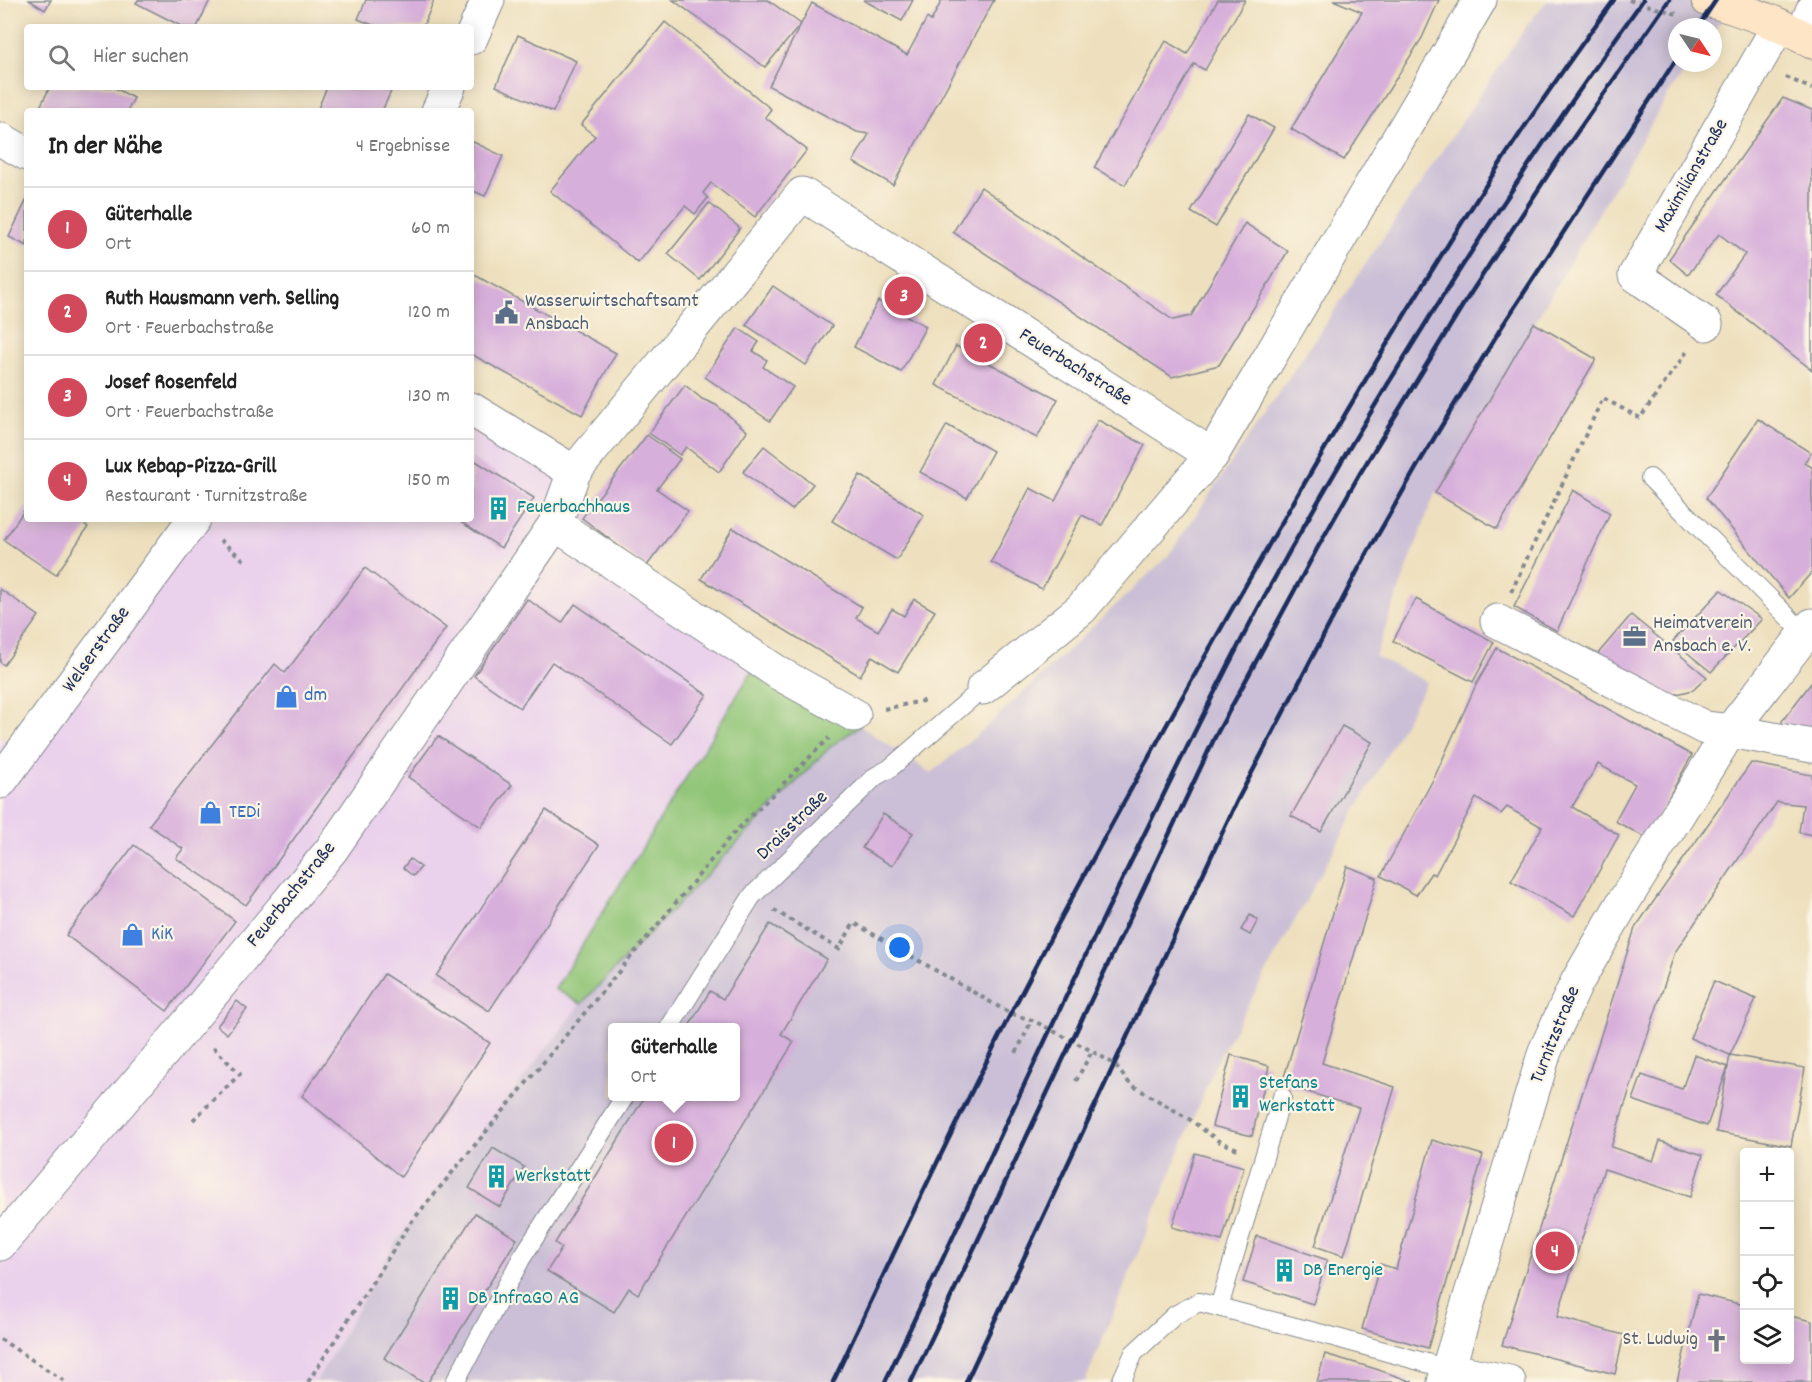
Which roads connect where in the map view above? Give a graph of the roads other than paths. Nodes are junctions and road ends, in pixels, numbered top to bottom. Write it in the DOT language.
graph roads {
  1 [pos="488,0"];
  2 [pos="1480,0"];
  3 [pos="1708,0"];
  4 [pos="1801,28"];
  5 [pos="474,31"];
  6 [pos="448,90"];
  7 [pos="439,108"];
  8 [pos="0,140"];
  9 [pos="24,152"];
  10 [pos="1706,324"];
  11 [pos="474,411"];
  12 [pos="1212,455"];
  13 [pos="574,472"];
  14 [pos="1650,478"];
  15 [pos="192,522"];
  16 [pos="555,524"];
  17 [pos="1497,621"];
  18 [pos="1808,629"];
  19 [pos="983,688"];
  20 [pos="845,723"];
  21 [pos="1730,731"];
  22 [pos="1812,746"];
  23 [pos="0,782"];
  24 [pos="672,1023"];
  25 [pos="1282,1097"];
  26 [pos="622,1101"];
  27 [pos="0,1244"];
  28 [pos="1219,1307"];
  29 [pos="1446,1376"];
  30 [pos="455,1382"];
  31 [pos="1121,1382"];
  32 [pos="1509,1382"];
  1 -- 5 [label="street"];
  2 -- 12 [label="street"];
  3 -- 4 [label="street"];
  4 -- 10 [label="street, Maximilianstraße"];
  6 -- 7 [label="street"];
  8 -- 9 [label="street"];
  11 -- 13 [label="street"];
  12 -- 13 [label="street, Feuerbachstraße"];
  12 -- 19 [label="street"];
  13 -- 16 [label="street, Feuerbachstraße"];
  14 -- 18 [label="lane"];
  15 -- 23 [label="street, Welserstraße"];
  16 -- 20 [label="street"];
  16 -- 27 [label="street, Feuerbachstraße"];
  17 -- 21 [label="street"];
  18 -- 21 [label="street, Turnitzstraße"];
  19 -- 24 [label="lane, Draisstraße"];
  21 -- 22 [label="street"];
  21 -- 29 [label="street, Turnitzstraße"];
  25 -- 28 [label="lane"];
  26 -- 30 [label="lane"];
  28 -- 29 [label="lane"];
  28 -- 31 [label="lane"];
  29 -- 32 [label="street"];
}
